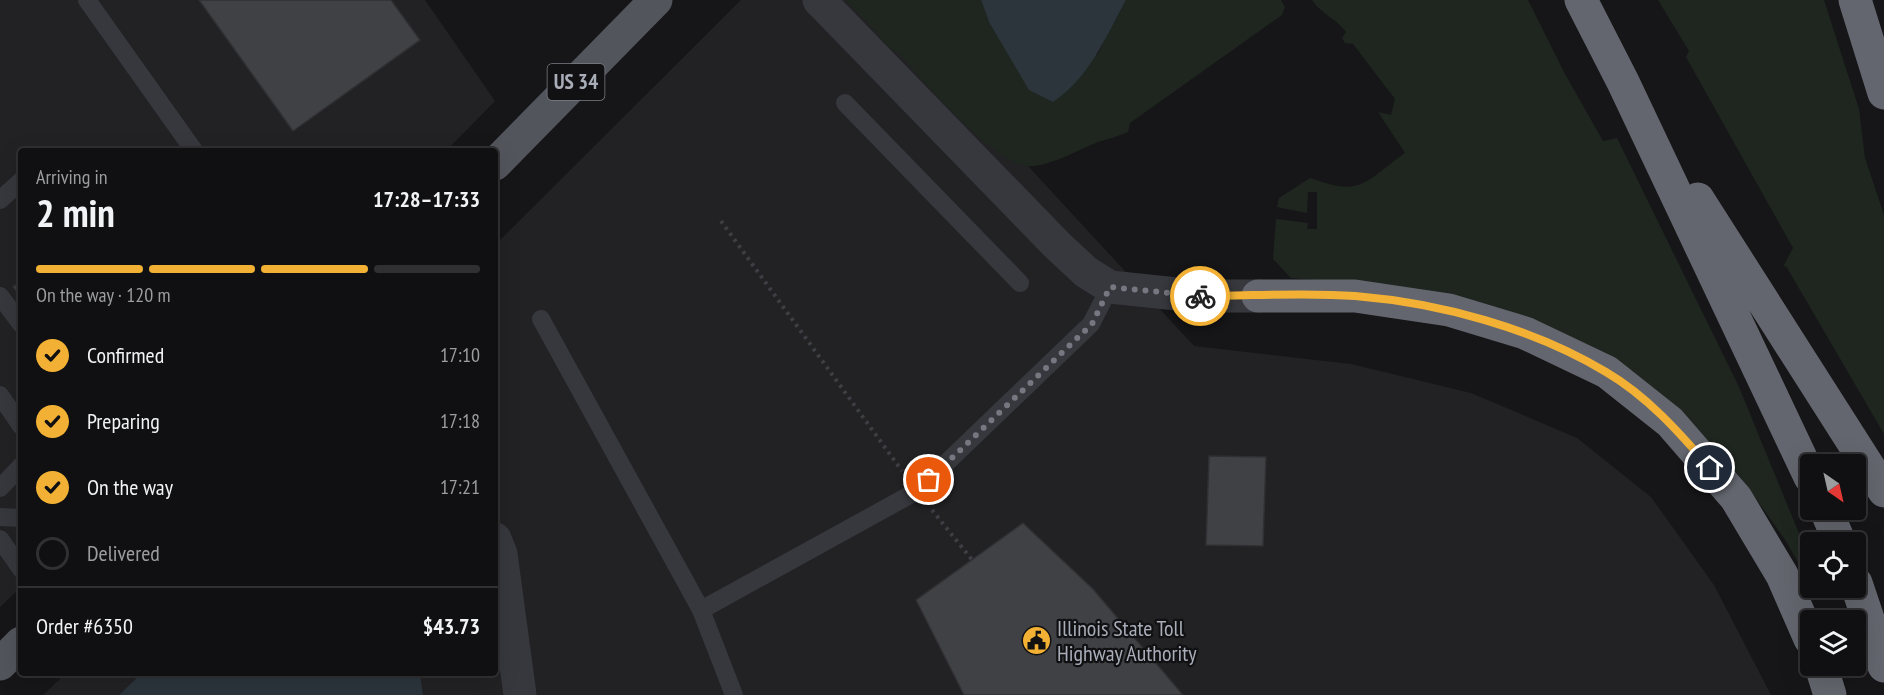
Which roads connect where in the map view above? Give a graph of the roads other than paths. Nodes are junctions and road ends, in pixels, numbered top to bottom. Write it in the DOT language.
graph roads {
  1 [pos="87,0"];
  2 [pos="656,0"];
  3 [pos="819,0"];
  4 [pos="1581,0"];
  5 [pos="1855,0"];
  6 [pos="1623,82"];
  7 [pos="1884,93"];
  8 [pos="845,103"];
  9 [pos="192,148"];
  10 [pos="498,161"];
  11 [pos="18,184"];
  12 [pos="0,200"];
  13 [pos="1020,283"];
  14 [pos="1110,287"];
  15 [pos="0,296"];
  16 [pos="1258,296"];
  17 [pos="541,319"];
  18 [pos="18,320"];
  19 [pos="0,395"];
  20 [pos="18,422"];
  21 [pos="1800,456"];
  22 [pos="18,469"];
  23 [pos="0,488"];
  24 [pos="1884,491"];
  25 [pos="0,517"];
  26 [pos="18,518"];
  27 [pos="0,539"];
  28 [pos="498,546"];
  29 [pos="18,565"];
  30 [pos="1861,598"];
  31 [pos="701,610"];
  32 [pos="1800,616"];
  33 [pos="498,621"];
  34 [pos="18,646"];
  35 [pos="517,661"];
  36 [pos="0,664"];
  37 [pos="1884,666"];
  38 [pos="1824,676"];
  39 [pos="520,695"];
  40 [pos="734,695"];
  41 [pos="1830,695"];
  1 -- 9 [label="lane"];
  2 -- 10 [label="main road, US 34"];
  3 -- 14 [label="street"];
  4 -- 6 [label="highway"];
  5 -- 7 [label="highway"];
  6 -- 21 [label="highway"];
  6 -- 24 [label="highway"];
  8 -- 13 [label="lane"];
  11 -- 12 [label="lane"];
  14 -- 16 [label="street"];
  14 -- 31 [label="lane"];
  15 -- 18 [label="lane"];
  16 -- 32 [label="highway"];
  17 -- 31 [label="lane"];
  19 -- 20 [label="lane"];
  22 -- 23 [label="lane"];
  25 -- 26 [label="lane"];
  27 -- 29 [label="lane"];
  28 -- 35 [label="street"];
  30 -- 37 [label="highway"];
  31 -- 40 [label="lane"];
  33 -- 35 [label="street"];
  34 -- 36 [label="main road"];
  35 -- 39 [label="street"];
  38 -- 41 [label="highway"];
}
